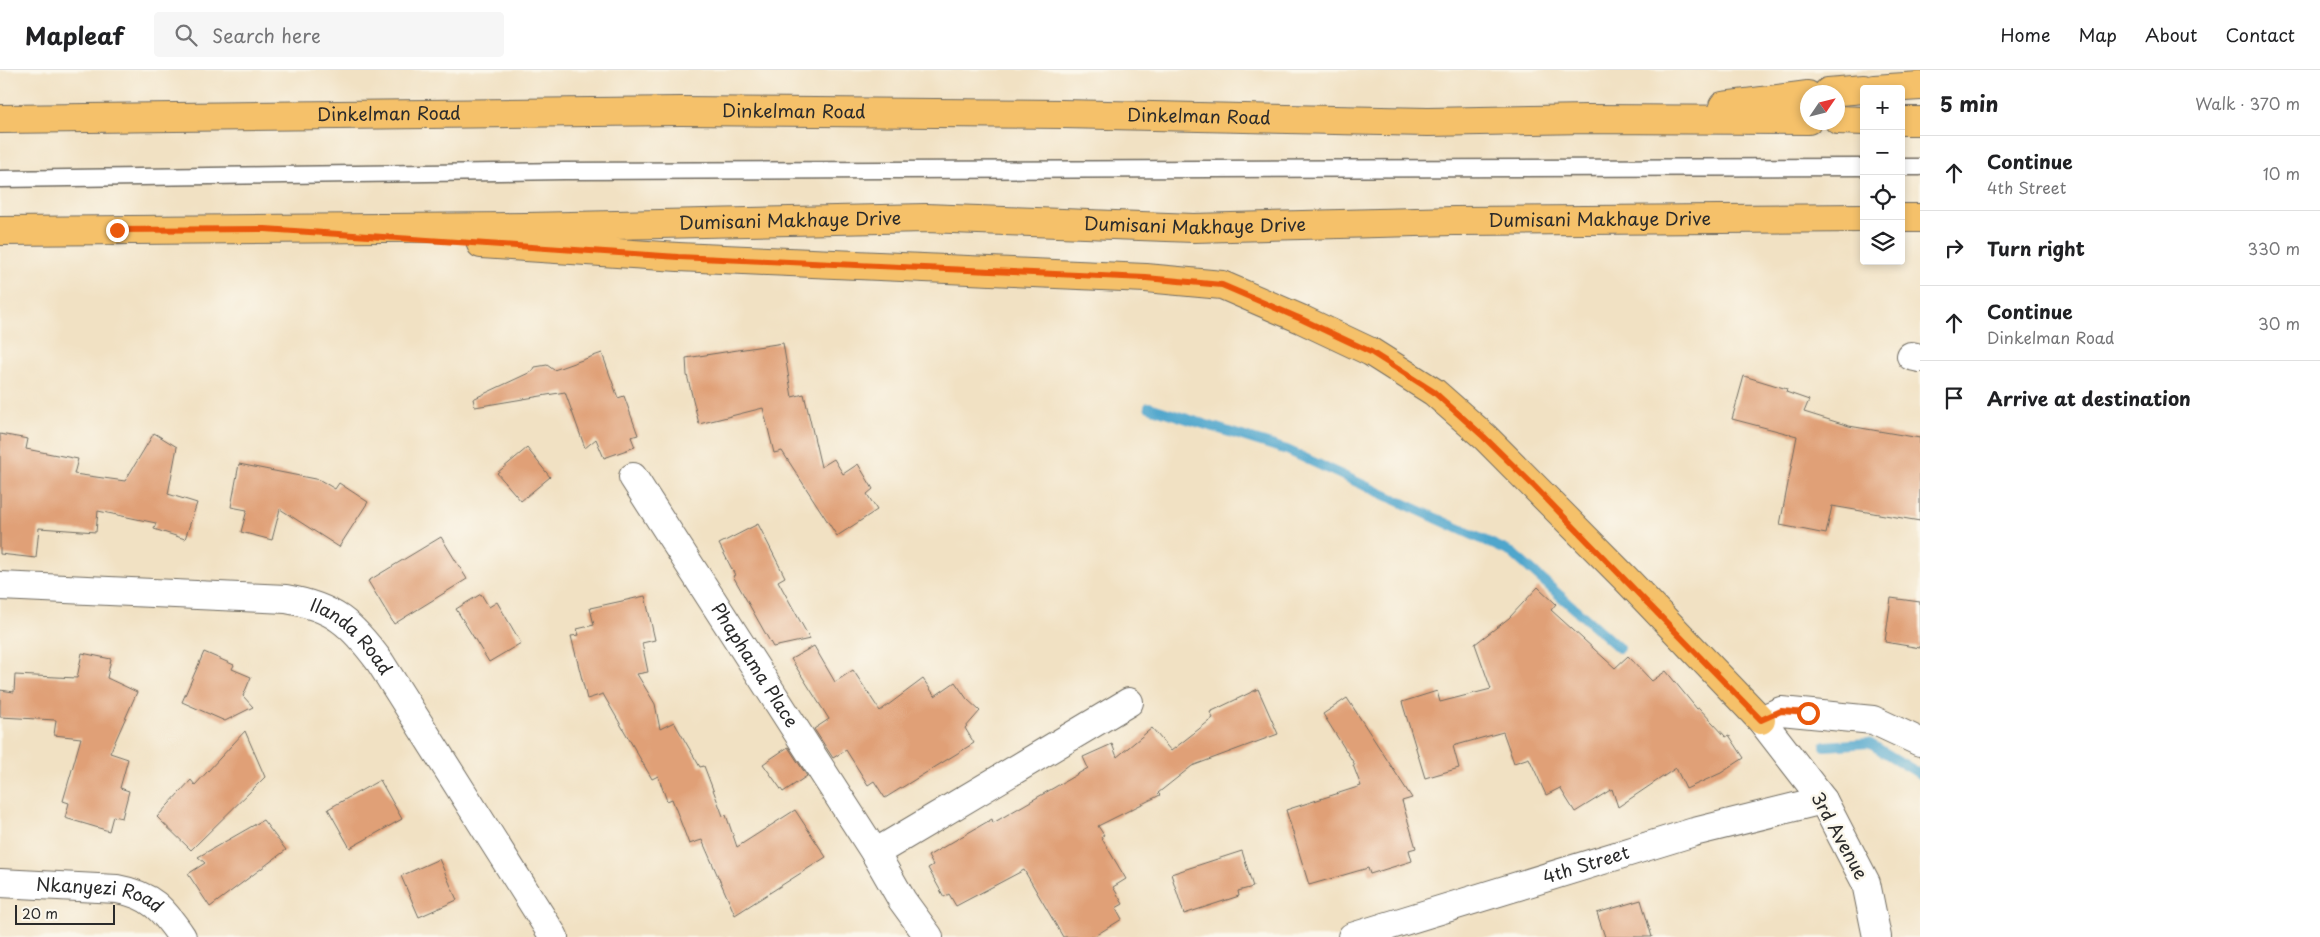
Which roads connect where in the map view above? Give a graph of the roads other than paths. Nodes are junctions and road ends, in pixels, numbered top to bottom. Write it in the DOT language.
graph roads {
  1 [pos="1920,86"];
  2 [pos="1905,87"];
  3 [pos="1860,89"];
  4 [pos="1845,91"];
  5 [pos="1800,96"];
  6 [pos="0,119"];
  7 [pos="1588,120"];
  8 [pos="1800,120"];
  9 [pos="1845,120"];
  10 [pos="1860,120"];
  11 [pos="1905,121"];
  12 [pos="1920,121"];
  13 [pos="1860,167"];
  14 [pos="1905,167"];
  15 [pos="1920,167"];
  16 [pos="0,179"];
  17 [pos="1860,218"];
  18 [pos="1905,218"];
  19 [pos="1920,218"];
  20 [pos="265,229"];
  21 [pos="0,232"];
  22 [pos="633,477"];
  23 [pos="0,586"];
  24 [pos="1129,702"];
  25 [pos="1761,720"];
  26 [pos="1920,742"];
  27 [pos="1823,800"];
  28 [pos="875,853"];
  29 [pos="0,883"];
  30 [pos="182,937"];
  31 [pos="554,937"];
  32 [pos="930,937"];
  33 [pos="1352,937"];
  34 [pos="1877,937"];
  1 -- 2 [label="main road"];
  3 -- 4 [label="main road"];
  5 -- 7 [label="main road"];
  6 -- 7 [label="main road, Dinkelman Road"];
  7 -- 8 [label="main road"];
  9 -- 10 [label="main road"];
  11 -- 12 [label="main road"];
  13 -- 16 [label="lane"];
  14 -- 15 [label="lane"];
  17 -- 20 [label="main road, Dumisani Makhaye Drive"];
  18 -- 19 [label="main road"];
  20 -- 21 [label="main road"];
  20 -- 25 [label="main road"];
  22 -- 28 [label="street, Phaphama Place"];
  23 -- 31 [label="street, Ilanda Road"];
  24 -- 28 [label="street"];
  25 -- 26 [label="street"];
  25 -- 27 [label="street, 3rd Avenue"];
  27 -- 33 [label="street, 4th Street"];
  27 -- 34 [label="street, 3rd Avenue"];
  28 -- 32 [label="street, Phaphama Place"];
  29 -- 30 [label="street, Nkanyezi Road"];
}
